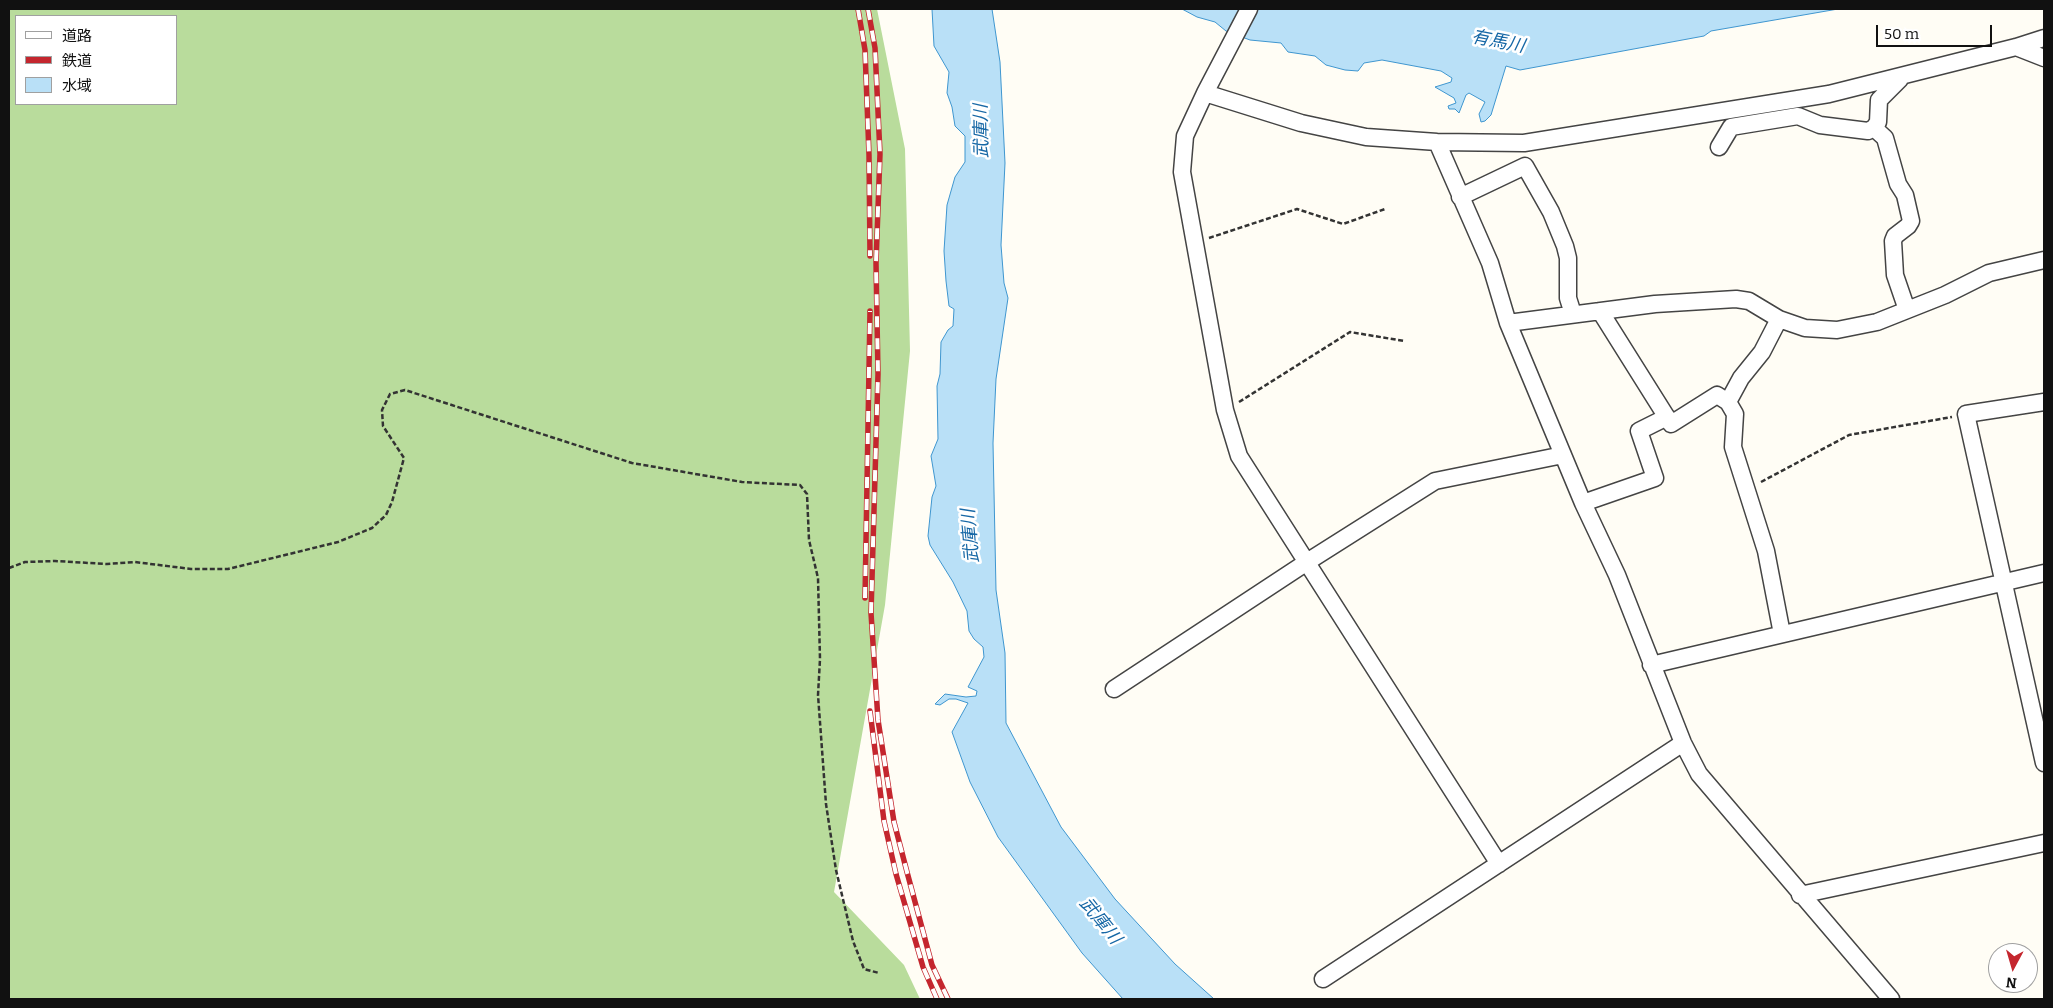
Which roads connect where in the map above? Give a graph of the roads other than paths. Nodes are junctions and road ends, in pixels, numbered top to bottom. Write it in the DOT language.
graph roads {
  1 [pos="1250,9"];
  2 [pos="2044,38"];
  3 [pos="2016,48"];
  4 [pos="2044,58"];
  5 [pos="1901,77"];
  6 [pos="1208,87"];
  7 [pos="1874,128"];
  8 [pos="1437,142"];
  9 [pos="1719,147"];
  10 [pos="1460,197"];
  11 [pos="2044,260"];
  12 [pos="1906,310"];
  13 [pos="1600,311"];
  14 [pos="1573,314"];
  15 [pos="1779,319"];
  16 [pos="1508,322"];
  17 [pos="1728,402"];
  18 [pos="2044,402"];
  19 [pos="1667,417"];
  20 [pos="1563,455"];
  21 [pos="1583,503"];
  22 [pos="1306,562"];
  23 [pos="2044,573"];
  24 [pos="2004,582"];
  25 [pos="1782,634"];
  26 [pos="1651,664"];
  27 [pos="1114,689"];
  28 [pos="1683,743"];
  29 [pos="2044,764"];
  30 [pos="2044,843"];
  31 [pos="1499,864"];
  32 [pos="1800,895"];
  33 [pos="1324,979"];
  34 [pos="1883,996"];
  1 -- 6 [label="street"];
  2 -- 3 [label="street"];
  3 -- 4 [label="street"];
  3 -- 5 [label="street"];
  5 -- 7 [label="street"];
  5 -- 8 [label="street"];
  6 -- 8 [label="street"];
  6 -- 22 [label="street"];
  7 -- 9 [label="street"];
  7 -- 12 [label="street"];
  8 -- 10 [label="street"];
  10 -- 14 [label="street"];
  10 -- 16 [label="street"];
  11 -- 12 [label="street"];
  12 -- 15 [label="street"];
  13 -- 14 [label="street"];
  13 -- 15 [label="street"];
  13 -- 19 [label="street"];
  14 -- 16 [label="street"];
  15 -- 17 [label="street"];
  16 -- 20 [label="street"];
  17 -- 19 [label="street"];
  17 -- 25 [label="street"];
  18 -- 24 [label="street"];
  19 -- 21 [label="street"];
  20 -- 21 [label="street"];
  20 -- 22 [label="street"];
  21 -- 26 [label="street"];
  22 -- 27 [label="street"];
  22 -- 31 [label="street"];
  23 -- 24 [label="street"];
  24 -- 25 [label="street"];
  24 -- 29 [label="street"];
  25 -- 26 [label="street"];
  26 -- 28 [label="street"];
  28 -- 31 [label="street"];
  28 -- 32 [label="street"];
  30 -- 32 [label="street"];
  31 -- 33 [label="street"];
  32 -- 34 [label="street"];
}
